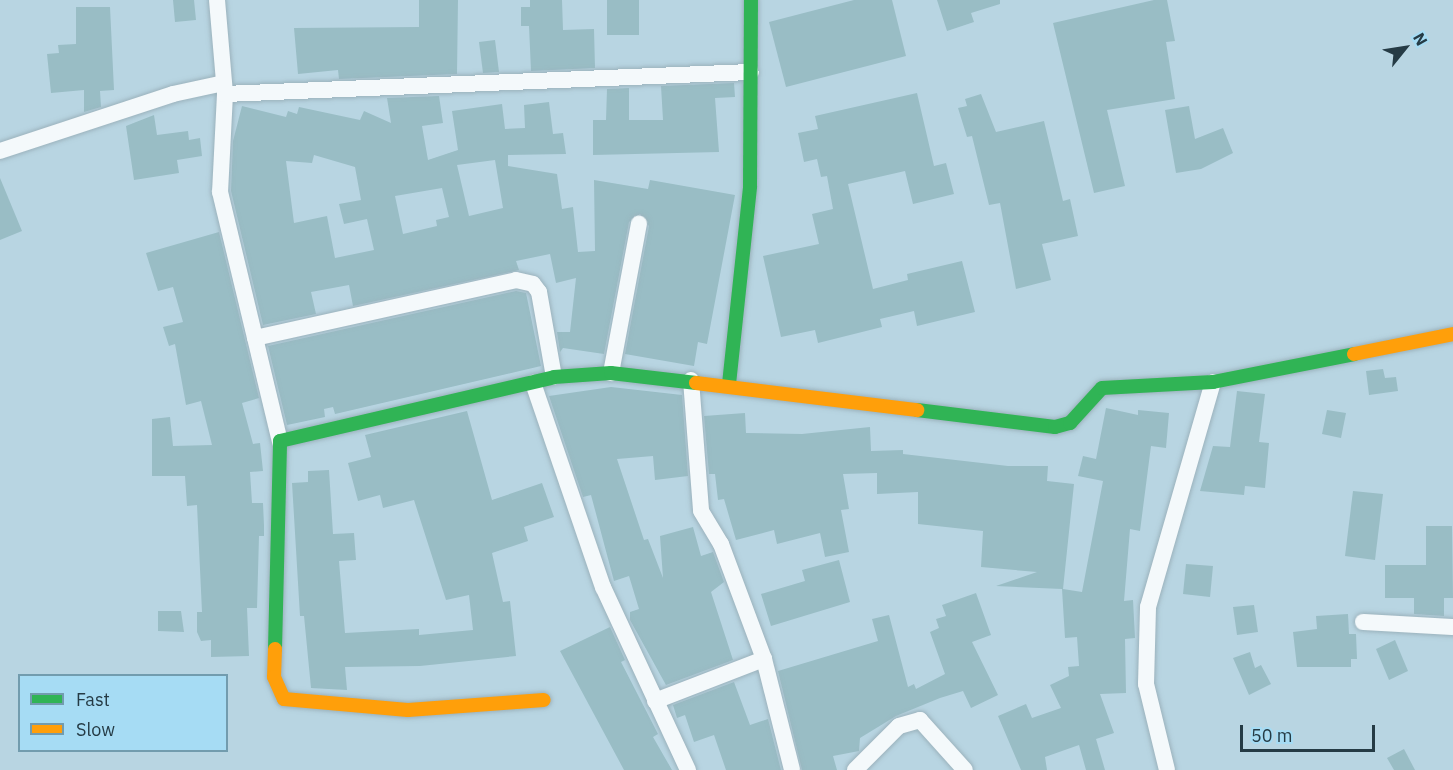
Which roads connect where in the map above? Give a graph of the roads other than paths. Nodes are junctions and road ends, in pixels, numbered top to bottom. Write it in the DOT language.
graph roads {
  1 [pos="217,0"];
  2 [pos="751,0"];
  3 [pos="751,72"];
  4 [pos="225,89"];
  5 [pos="0,151"];
  6 [pos="639,224"];
  7 [pos="1453,334"];
  8 [pos="255,338"];
  9 [pos="611,373"];
  10 [pos="554,376"];
  11 [pos="691,380"];
  12 [pos="1213,382"];
  13 [pos="532,383"];
  14 [pos="729,384"];
  15 [pos="280,441"];
  16 [pos="1363,622"];
  17 [pos="1453,627"];
  18 [pos="765,659"];
  19 [pos="544,700"];
  20 [pos="655,701"];
  21 [pos="688,770"];
  22 [pos="792,770"];
  23 [pos="855,770"];
  24 [pos="965,770"];
  25 [pos="1167,770"];
  1 -- 4 [label="street"];
  2 -- 3 [label="street"];
  3 -- 4 [label="street"];
  3 -- 14 [label="street"];
  4 -- 5 [label="street"];
  4 -- 8 [label="street"];
  6 -- 9 [label="street"];
  7 -- 12 [label="street"];
  8 -- 10 [label="street"];
  8 -- 15 [label="street"];
  9 -- 10 [label="street"];
  9 -- 11 [label="street"];
  10 -- 13 [label="street"];
  11 -- 14 [label="street"];
  11 -- 18 [label="street"];
  12 -- 14 [label="street"];
  12 -- 25 [label="street"];
  13 -- 15 [label="street"];
  13 -- 20 [label="street"];
  15 -- 19 [label="street"];
  16 -- 17 [label="street"];
  18 -- 20 [label="street"];
  18 -- 22 [label="street"];
  20 -- 21 [label="street"];
  23 -- 24 [label="street"];
}
